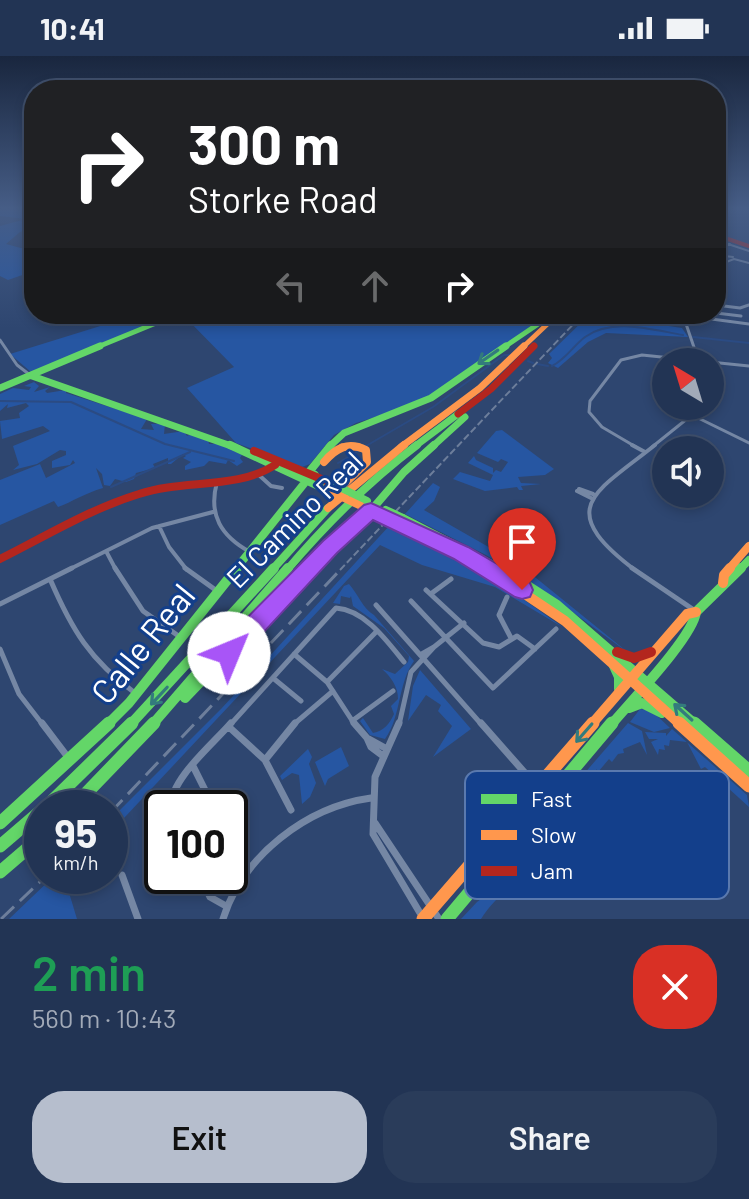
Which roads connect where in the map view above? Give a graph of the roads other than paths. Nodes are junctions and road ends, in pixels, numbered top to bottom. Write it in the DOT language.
graph roads {
  1 [pos="726,255"];
  2 [pos="749,255"];
  3 [pos="726,262"];
  4 [pos="749,305"];
  5 [pos="726,306"];
  6 [pos="726,314"];
  7 [pos="741,316"];
  8 [pos="726,320"];
  9 [pos="154,324"];
  10 [pos="541,324"];
  11 [pos="546,324"];
  12 [pos="556,324"];
  13 [pos="686,324"];
  14 [pos="749,324"];
  15 [pos="0,340"];
  16 [pos="693,348"];
  17 [pos="652,356"];
  18 [pos="724,364"];
  19 [pos="749,366"];
  20 [pos="47,369"];
  21 [pos="32,376"];
  22 [pos="504,377"];
  23 [pos="44,381"];
  24 [pos="0,388"];
  25 [pos="686,420"];
  26 [pos="702,420"];
  27 [pos="749,443"];
  28 [pos="231,445"];
  29 [pos="645,452"];
  30 [pos="275,465"];
  31 [pos="260,476"];
  32 [pos="310,476"];
  33 [pos="217,482"];
  34 [pos="282,488"];
  35 [pos="578,490"];
  36 [pos="592,496"];
  37 [pos="368,505"];
  38 [pos="213,512"];
  39 [pos="159,526"];
  40 [pos="749,546"];
  41 [pos="288,550"];
  42 [pos="106,551"];
  43 [pos="250,552"];
  44 [pos="749,556"];
  45 [pos="0,559"];
  46 [pos="50,579"];
  47 [pos="451,579"];
  48 [pos="723,583"];
  49 [pos="217,591"];
  50 [pos="507,597"];
  51 [pos="411,601"];
  52 [pos="0,604"];
  53 [pos="376,605"];
  54 [pos="696,612"];
  55 [pos="464,623"];
  56 [pos="556,629"];
  57 [pos="377,631"];
  58 [pos="182,638"];
  59 [pos="446,638"];
  60 [pos="511,638"];
  61 [pos="658,648"];
  62 [pos="535,649"];
  63 [pos="605,649"];
  64 [pos="0,652"];
  65 [pos="294,654"];
  66 [pos="422,657"];
  67 [pos="404,662"];
  68 [pos="634,675"];
  69 [pos="273,678"];
  70 [pos="327,682"];
  71 [pos="645,685"];
  72 [pos="334,690"];
  73 [pos="393,691"];
  74 [pos="137,695"];
  75 [pos="616,696"];
  76 [pos="301,701"];
  77 [pos="617,717"];
  78 [pos="352,721"];
  79 [pos="229,727"];
  80 [pos="690,734"];
  81 [pos="367,738"];
  82 [pos="387,749"];
  83 [pos="127,752"];
  84 [pos="383,756"];
  85 [pos="265,760"];
  86 [pos="71,761"];
  87 [pos="193,766"];
  88 [pos="523,771"];
  89 [pos="551,771"];
  90 [pos="572,771"];
  91 [pos="749,771"];
  92 [pos="749,786"];
  93 [pos="63,790"];
  94 [pos="90,790"];
  95 [pos="175,790"];
  96 [pos="205,790"];
  97 [pos="372,798"];
  98 [pos="291,810"];
  99 [pos="373,822"];
  100 [pos="0,823"];
  101 [pos="24,825"];
  102 [pos="0,846"];
  103 [pos="24,851"];
  104 [pos="465,871"];
  105 [pos="0,872"];
  106 [pos="128,892"];
  107 [pos="209,894"];
  108 [pos="465,898"];
  109 [pos="226,906"];
  110 [pos="432,909"];
  111 [pos="138,919"];
  112 [pos="223,919"];
  113 [pos="424,919"];
  114 [pos="439,919"];
  115 [pos="447,919"];
  1 -- 2 [label="street"];
  2 -- 3 [label="street"];
  4 -- 5 [label="street"];
  6 -- 7 [label="street"];
  8 -- 14 [label="street"];
  9 -- 20 [label="main road"];
  10 -- 32 [label="main road, one-way"];
  11 -- 41 [label="main road, El Camino Real"];
  12 -- 22 [label="main road, El Camino Real"];
  13 -- 16 [label="street"];
  15 -- 21 [label="street"];
  17 -- 29 [label="street"];
  18 -- 19 [label="street"];
  20 -- 21 [label="main road"];
  20 -- 23 [label="main road"];
  21 -- 23 [label="main road"];
  21 -- 24 [label="main road"];
  22 -- 37 [label="main road"];
  22 -- 83 [label="main road, El Camino Real"];
  23 -- 28 [label="main road"];
  25 -- 29 [label="street"];
  26 -- 27 [label="street"];
  28 -- 30 [label="main road"];
  28 -- 32 [label="main road"];
  29 -- 36 [label="street"];
  30 -- 31 [label="main road"];
  30 -- 32 [label="main road"];
  31 -- 33 [label="main road"];
  31 -- 34 [label="street"];
  32 -- 37 [label="main road, bridge"];
  32 -- 41 [label="main road"];
  32 -- 43 [label="main road, Calle Real"];
  33 -- 38 [label="street"];
  33 -- 45 [label="main road"];
  35 -- 36 [label="street"];
  36 -- 54 [label="street"];
  37 -- 63 [label="main road, bridge"];
  37 -- 83 [label="main road"];
  38 -- 39 [label="street"];
  38 -- 43 [label="street"];
  39 -- 42 [label="street"];
  39 -- 49 [label="street"];
  40 -- 48 [label="main road"];
  41 -- 93 [label="main road, El Camino Real, one-way"];
  42 -- 46 [label="street"];
  42 -- 58 [label="street"];
  43 -- 49 [label="main road, Calle Real"];
  44 -- 48 [label="main road"];
  46 -- 52 [label="street"];
  46 -- 74 [label="street"];
  47 -- 55 [label="street"];
  48 -- 54 [label="main road"];
  49 -- 58 [label="main road, Calle Real"];
  50 -- 60 [label="street"];
  51 -- 59 [label="street"];
  53 -- 66 [label="street"];
  54 -- 61 [label="main road"];
  54 -- 71 [label="main road"];
  55 -- 59 [label="street"];
  55 -- 60 [label="street"];
  56 -- 62 [label="street"];
  57 -- 65 [label="street"];
  57 -- 67 [label="street"];
  57 -- 70 [label="street"];
  58 -- 74 [label="main road, Calle Real"];
  59 -- 62 [label="street"];
  59 -- 66 [label="street"];
  60 -- 62 [label="street"];
  61 -- 63 [label="main road"];
  61 -- 68 [label="main road"];
  63 -- 68 [label="main road"];
  63 -- 75 [label="main road"];
  64 -- 86 [label="street"];
  65 -- 69 [label="street"];
  65 -- 70 [label="street"];
  66 -- 82 [label="street"];
  66 -- 88 [label="street"];
  68 -- 71 [label="main road"];
  68 -- 75 [label="main road"];
  69 -- 76 [label="street"];
  69 -- 79 [label="street"];
  70 -- 72 [label="street"];
  71 -- 77 [label="main road"];
  71 -- 80 [label="main road"];
  91 -- 71 [label="main road, one-way"];
  72 -- 78 [label="street"];
  72 -- 85 [label="street"];
  73 -- 78 [label="street"];
  74 -- 86 [label="main road, Calle Real"];
  75 -- 89 [label="main road, one-way"];
  77 -- 80 [label="main road"];
  77 -- 90 [label="main road"];
  78 -- 81 [label="street"];
  79 -- 85 [label="street"];
  79 -- 87 [label="street"];
  80 -- 92 [label="main road"];
  81 -- 82 [label="street"];
  81 -- 84 [label="street"];
  82 -- 84 [label="street"];
  83 -- 94 [label="main road, El Camino Real"];
  84 -- 97 [label="street"];
  85 -- 98 [label="street"];
  86 -- 100 [label="main road, Calle Real"];
  87 -- 95 [label="street"];
  87 -- 96 [label="street"];
  97 -- 99 [label="street"];
  97 -- 109 [label="street"];
  99 -- 110 [label="street"];
  99 -- 113 [label="street"];
  101 -- 102 [label="main road, El Camino Real"];
  103 -- 105 [label="main road"];
  104 -- 110 [label="main road"];
  106 -- 111 [label="street"];
  107 -- 109 [label="street"];
  108 -- 115 [label="main road"];
  109 -- 112 [label="street"];
  110 -- 113 [label="main road"];
  110 -- 114 [label="street"];
}
